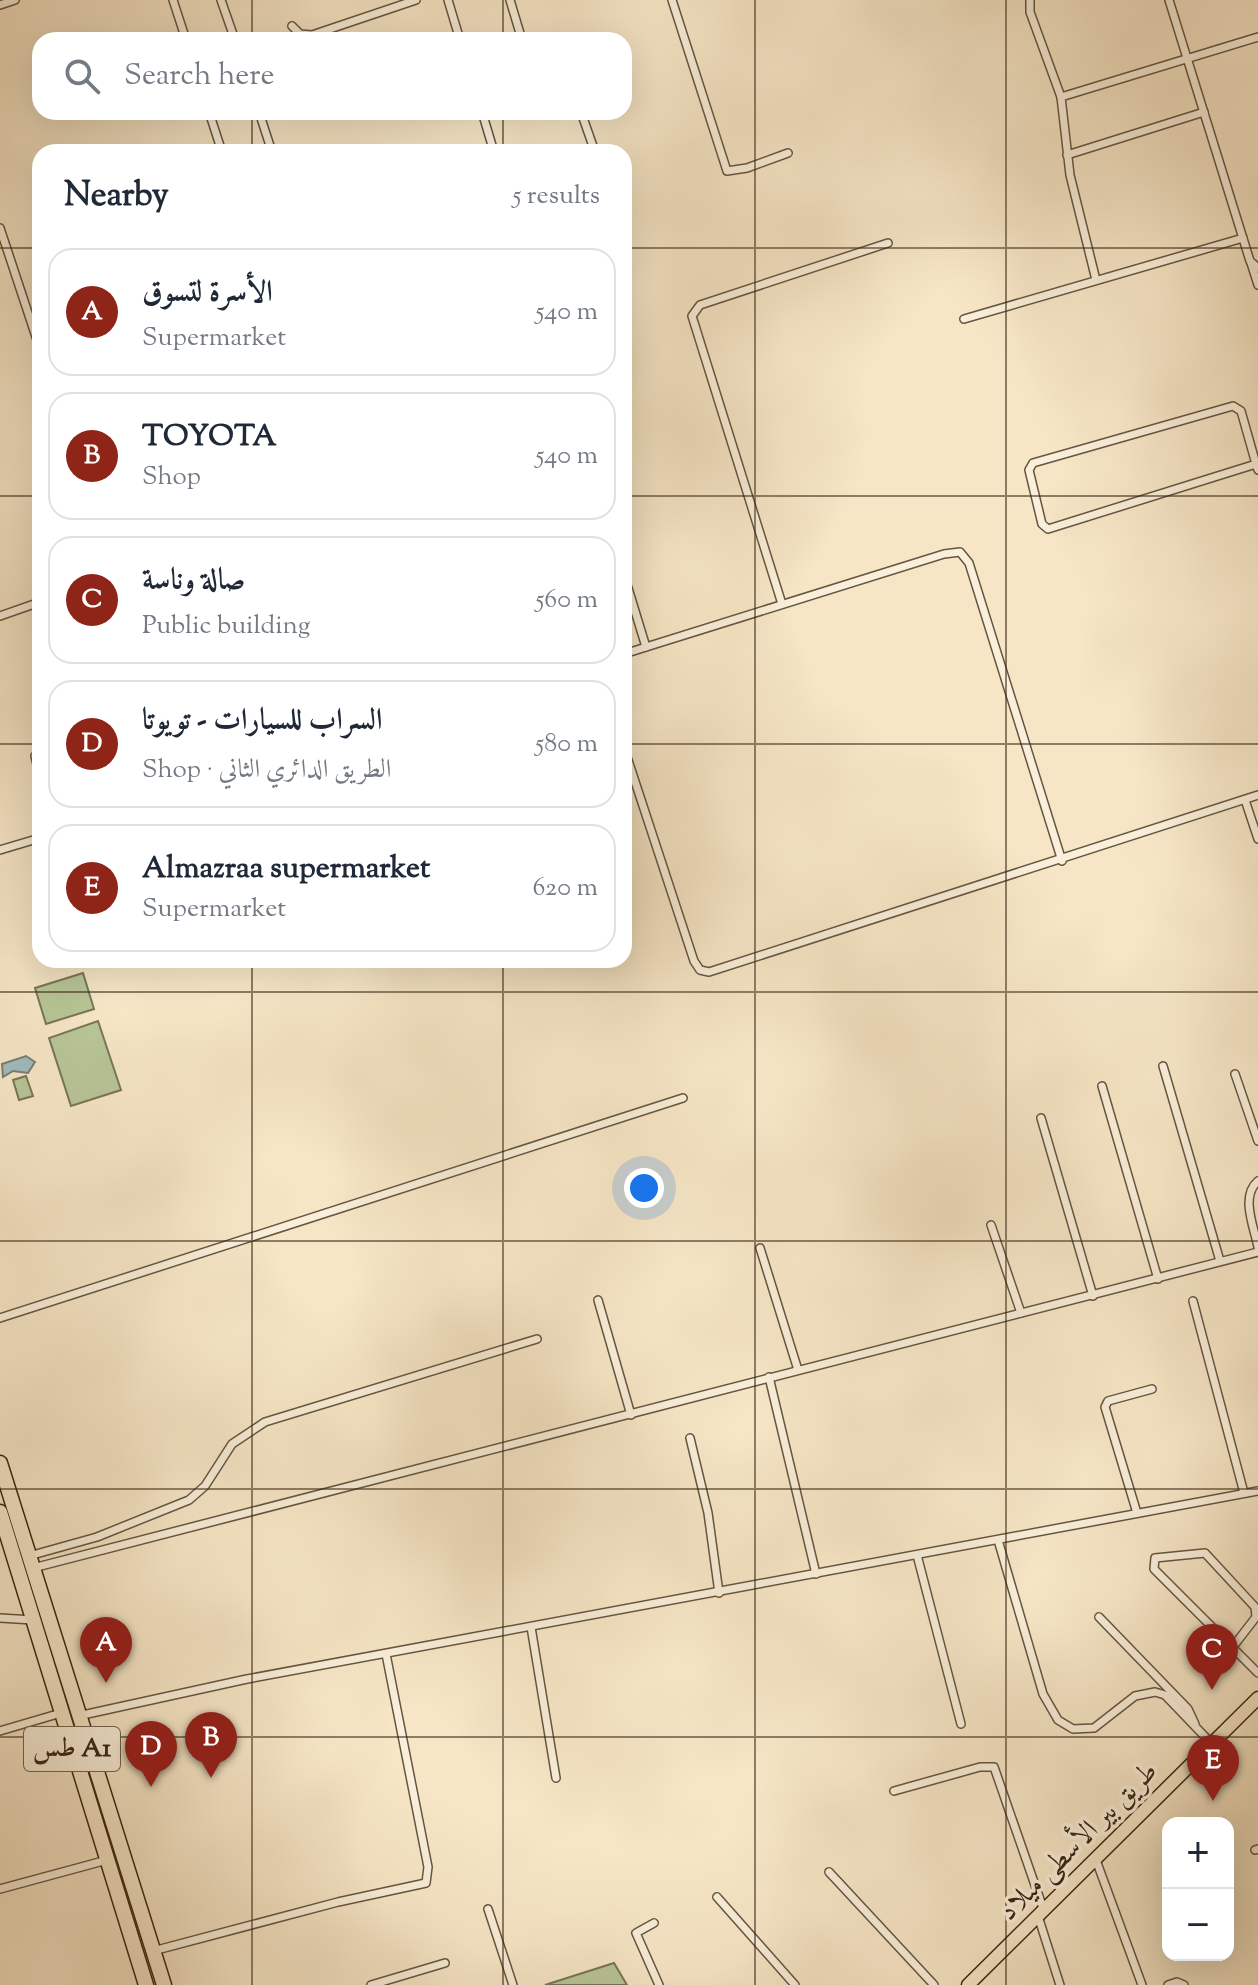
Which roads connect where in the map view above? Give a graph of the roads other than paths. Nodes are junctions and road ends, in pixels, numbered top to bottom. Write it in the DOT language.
graph roads {
  1 [pos="15,0"];
  2 [pos="173,0"];
  3 [pos="221,0"];
  4 [pos="416,0"];
  5 [pos="448,0"];
  6 [pos="510,0"];
  7 [pos="672,0"];
  8 [pos="1030,0"];
  9 [pos="1169,0"];
  10 [pos="0,5"];
  11 [pos="292,26"];
  12 [pos="183,32"];
  13 [pos="232,32"];
  14 [pos="298,32"];
  15 [pos="321,32"];
  16 [pos="458,32"];
  17 [pos="520,32"];
  18 [pos="1258,37"];
  19 [pos="1188,57"];
  20 [pos="1061,97"];
  21 [pos="1204,112"];
  22 [pos="212,120"];
  23 [pos="262,120"];
  24 [pos="484,120"];
  25 [pos="584,120"];
  26 [pos="219,144"];
  27 [pos="269,144"];
  28 [pos="492,144"];
  29 [pos="592,144"];
  30 [pos="788,153"];
  31 [pos="1067,155"];
  32 [pos="0,228"];
  33 [pos="1243,238"];
  34 [pos="888,243"];
  35 [pos="1250,261"];
  36 [pos="1258,268"];
  37 [pos="1096,280"];
  38 [pos="1258,285"];
  39 [pos="964,319"];
  40 [pos="32,325"];
  41 [pos="1257,465"];
  42 [pos="632,601"];
  43 [pos="782,604"];
  44 [pos="32,605"];
  45 [pos="0,616"];
  46 [pos="646,647"];
  47 [pos="632,651"];
  48 [pos="632,772"];
  49 [pos="1258,795"];
  50 [pos="1245,800"];
  51 [pos="1258,839"];
  52 [pos="32,840"];
  53 [pos="0,850"];
  54 [pos="1062,861"];
  55 [pos="1163,1066"];
  56 [pos="1235,1074"];
  57 [pos="1102,1086"];
  58 [pos="683,1098"];
  59 [pos="1041,1118"];
  60 [pos="1258,1141"];
  61 [pos="1258,1181"];
  62 [pos="991,1225"];
  63 [pos="760,1248"];
  64 [pos="1258,1250"];
  65 [pos="1220,1261"];
  66 [pos="1158,1279"];
  67 [pos="1093,1296"];
  68 [pos="598,1300"];
  69 [pos="1193,1301"];
  70 [pos="1021,1313"];
  71 [pos="0,1318"];
  72 [pos="537,1339"];
  73 [pos="798,1370"];
  74 [pos="769,1377"];
  75 [pos="1152,1389"];
  76 [pos="631,1415"];
  77 [pos="690,1438"];
  78 [pos="0,1463"];
  79 [pos="1258,1491"];
  80 [pos="1244,1493"];
  81 [pos="0,1512"];
  82 [pos="1137,1513"];
  83 [pos="998,1540"];
  84 [pos="917,1555"];
  85 [pos="31,1562"];
  86 [pos="816,1574"];
  87 [pos="719,1593"];
  88 [pos="1099,1617"];
  89 [pos="0,1618"];
  90 [pos="33,1620"];
  91 [pos="531,1627"];
  92 [pos="1232,1648"];
  93 [pos="386,1654"];
  94 [pos="1258,1673"];
  95 [pos="1258,1698"];
  96 [pos="61,1713"];
  97 [pos="77,1716"];
  98 [pos="961,1724"];
  99 [pos="1195,1726"];
  100 [pos="0,1731"];
  101 [pos="1212,1744"];
  102 [pos="556,1778"];
  103 [pos="894,1791"];
  104 [pos="107,1860"];
  105 [pos="1096,1860"];
  106 [pos="829,1872"];
  107 [pos="0,1889"];
  108 [pos="717,1897"];
  109 [pos="488,1909"];
  110 [pos="1041,1914"];
  111 [pos="654,1923"];
  112 [pos="153,1951"];
  113 [pos="445,1963"];
  114 [pos="146,1985"];
  115 [pos="164,1985"];
  116 [pos="371,1985"];
  117 [pos="513,1985"];
  118 [pos="659,1985"];
  119 [pos="795,1985"];
  120 [pos="934,1985"];
  121 [pos="968,1985"];
  122 [pos="1060,1985"];
  123 [pos="1142,1985"];
  124 [pos="1168,1985"];
  125 [pos="1184,1985"];
  1 -- 10 [label="street"];
  2 -- 12 [label="street"];
  3 -- 13 [label="street"];
  4 -- 15 [label="street"];
  5 -- 16 [label="street"];
  6 -- 17 [label="street"];
  7 -- 30 [label="street"];
  8 -- 20 [label="street"];
  9 -- 19 [label="street"];
  11 -- 14 [label="street"];
  18 -- 19 [label="street"];
  19 -- 20 [label="street"];
  19 -- 21 [label="street"];
  20 -- 31 [label="street"];
  21 -- 31 [label="street"];
  21 -- 33 [label="street"];
  22 -- 26 [label="street"];
  23 -- 27 [label="street"];
  24 -- 28 [label="street"];
  25 -- 29 [label="street"];
  31 -- 37 [label="street"];
  32 -- 40 [label="street"];
  33 -- 35 [label="street"];
  33 -- 37 [label="street"];
  34 -- 43 [label="street"];
  35 -- 36 [label="street"];
  35 -- 38 [label="street"];
  37 -- 39 [label="street"];
  41 -- 41 [label="street"];
  42 -- 46 [label="street"];
  43 -- 46 [label="street"];
  43 -- 54 [label="street"];
  44 -- 45 [label="street"];
  46 -- 47 [label="street"];
  48 -- 54 [label="street"];
  49 -- 50 [label="street"];
  50 -- 51 [label="street"];
  50 -- 54 [label="street"];
  52 -- 53 [label="street"];
  55 -- 65 [label="street"];
  56 -- 60 [label="street"];
  57 -- 66 [label="street"];
  58 -- 71 [label="street"];
  59 -- 67 [label="street"];
  61 -- 64 [label="street"];
  62 -- 70 [label="street"];
  63 -- 73 [label="street"];
  64 -- 65 [label="street"];
  65 -- 66 [label="street"];
  66 -- 67 [label="street"];
  67 -- 70 [label="street"];
  68 -- 76 [label="street"];
  69 -- 80 [label="street"];
  70 -- 73 [label="street"];
  72 -- 85 [label="street"];
  73 -- 74 [label="street"];
  74 -- 76 [label="street"];
  74 -- 86 [label="street"];
  75 -- 82 [label="street"];
  76 -- 85 [label="street"];
  77 -- 87 [label="street"];
  78 -- 85 [label="highway, طس A1"];
  79 -- 80 [label="street"];
  80 -- 82 [label="street"];
  81 -- 90 [label="highway, طس A1"];
  82 -- 83 [label="street"];
  83 -- 84 [label="street"];
  83 -- 99 [label="street"];
  84 -- 86 [label="street"];
  84 -- 98 [label="street"];
  85 -- 97 [label="highway, طس A1"];
  86 -- 87 [label="street"];
  87 -- 91 [label="street"];
  88 -- 99 [label="street"];
  89 -- 90 [label="street"];
  90 -- 96 [label="highway, طس A1"];
  91 -- 93 [label="street"];
  91 -- 102 [label="street"];
  92 -- 92 [label="street"];
  92 -- 94 [label="street"];
  93 -- 97 [label="street"];
  93 -- 112 [label="street"];
  95 -- 101 [label="main road, طريق بير الأسطى ميلاد"];
  96 -- 100 [label="street"];
  96 -- 104 [label="highway, طس A1"];
  97 -- 112 [label="highway, طس A1"];
  99 -- 101 [label="street"];
  101 -- 105 [label="main road, طريق بير الأسطى ميلاد"];
  103 -- 110 [label="street"];
  104 -- 107 [label="street"];
  104 -- 114 [label="highway, طس A1"];
  105 -- 110 [label="main road, طريق بير الأسطى ميلاد"];
  105 -- 123 [label="street"];
  106 -- 120 [label="street"];
  108 -- 119 [label="street"];
  109 -- 117 [label="street"];
  110 -- 121 [label="main road, طريق بير الأسطى ميلاد"];
  110 -- 122 [label="street"];
  111 -- 118 [label="street"];
  112 -- 115 [label="highway, طس A1"];
  113 -- 116 [label="street"];
  124 -- 125 [label="street"];
}
